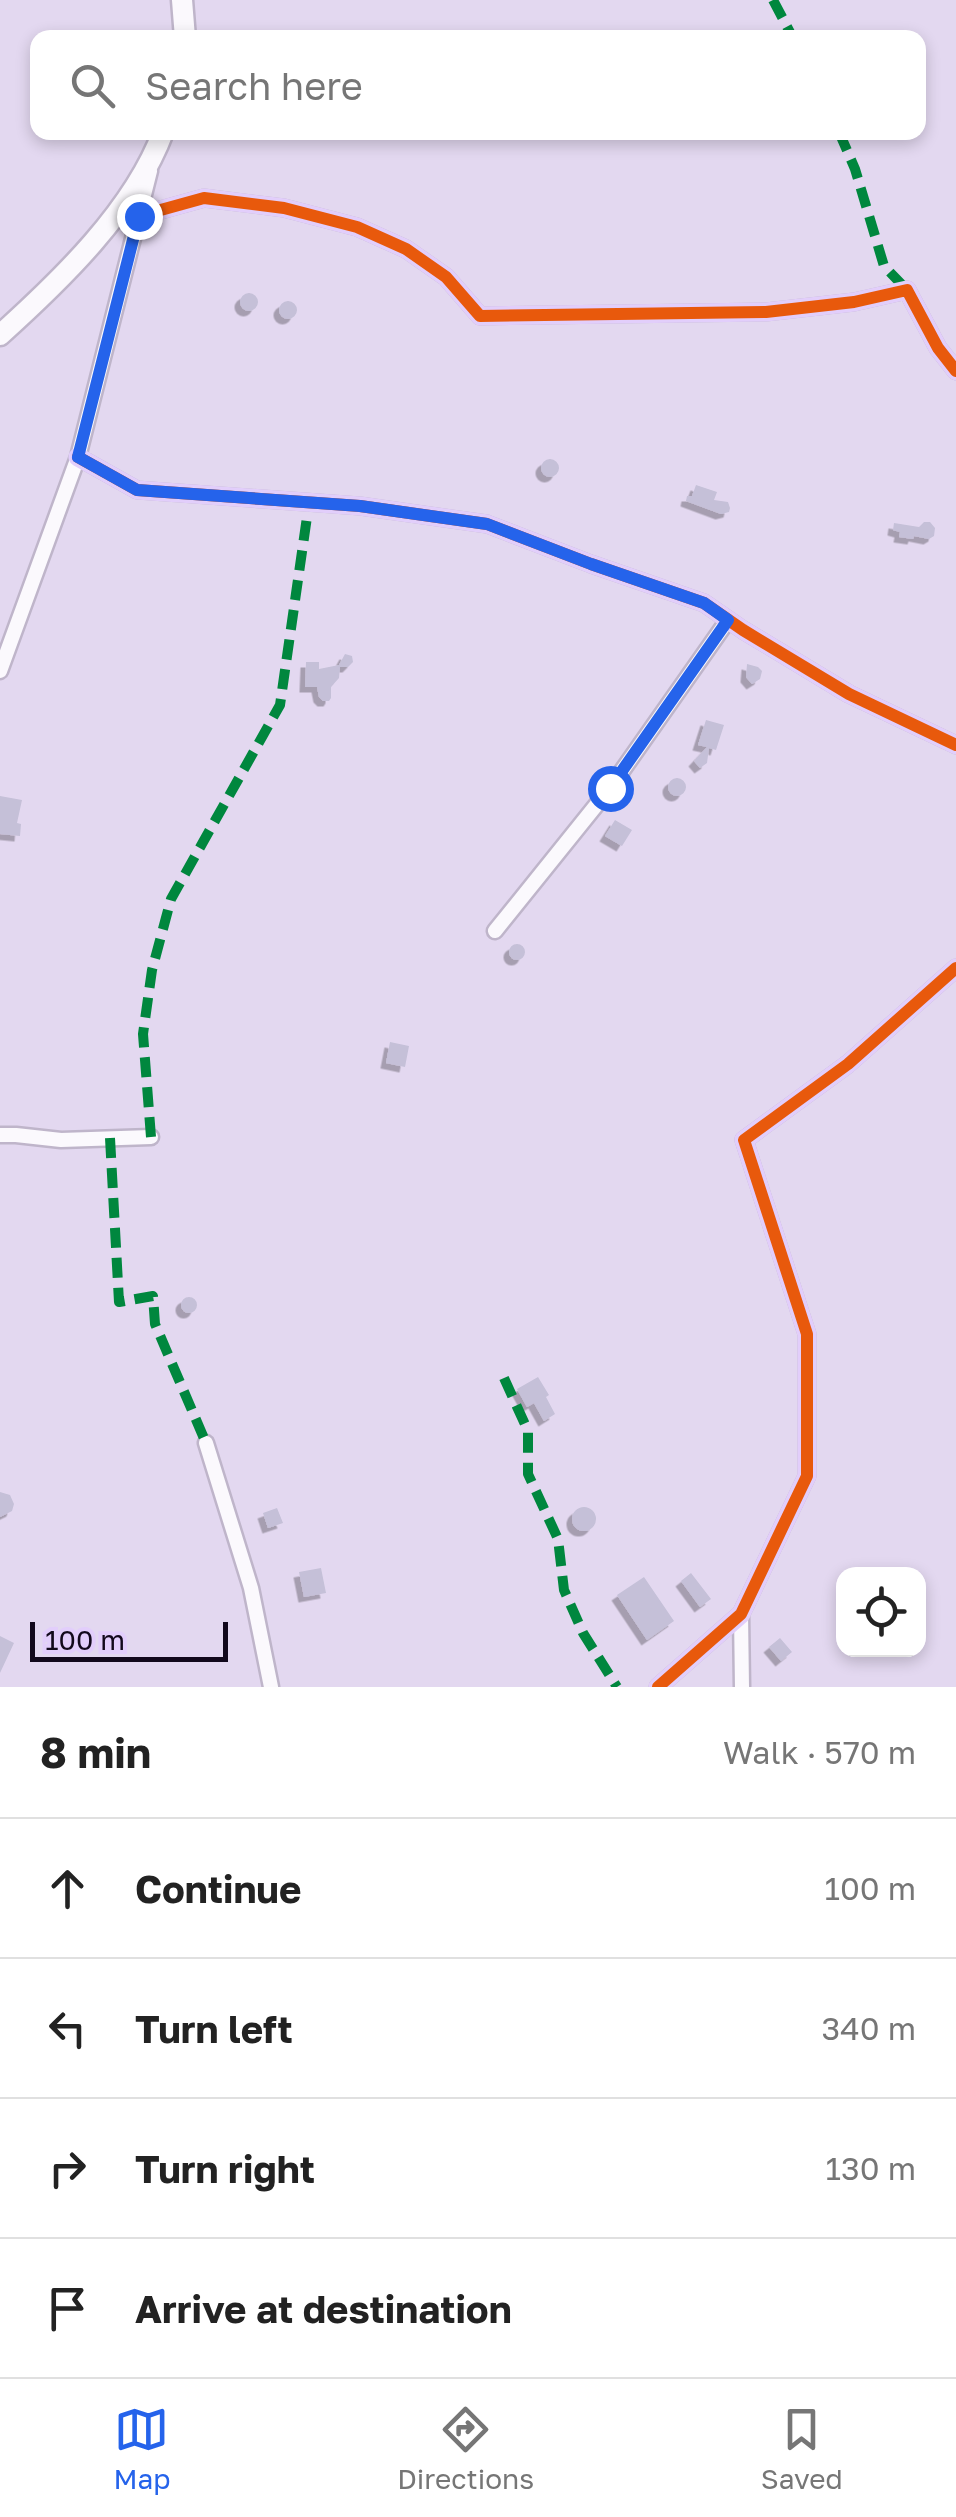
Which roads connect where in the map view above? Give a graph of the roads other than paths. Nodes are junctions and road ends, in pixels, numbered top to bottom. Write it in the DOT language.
graph roads {
  1 [pos="182,0"];
  2 [pos="184,30"];
  3 [pos="160,140"];
  4 [pos="154,156"];
  5 [pos="139,216"];
  6 [pos="0,334"];
  7 [pos="956,371"];
  8 [pos="78,457"];
  9 [pos="728,620"];
  10 [pos="0,672"];
  11 [pos="956,745"];
  12 [pos="495,932"];
  13 [pos="956,968"];
  14 [pos="0,1135"];
  15 [pos="151,1138"];
  16 [pos="206,1443"];
  17 [pos="740,1614"];
  18 [pos="271,1687"];
  19 [pos="658,1687"];
  20 [pos="742,1687"];
  1 -- 2 [label="main road"];
  3 -- 4 [label="main road"];
  4 -- 5 [label="street"];
  4 -- 6 [label="main road"];
  5 -- 7 [label="street"];
  5 -- 8 [label="street"];
  8 -- 9 [label="street"];
  8 -- 10 [label="street"];
  9 -- 11 [label="street"];
  9 -- 12 [label="street"];
  13 -- 17 [label="street"];
  14 -- 15 [label="street"];
  16 -- 18 [label="street"];
  17 -- 19 [label="street"];
  17 -- 20 [label="street"];
}
